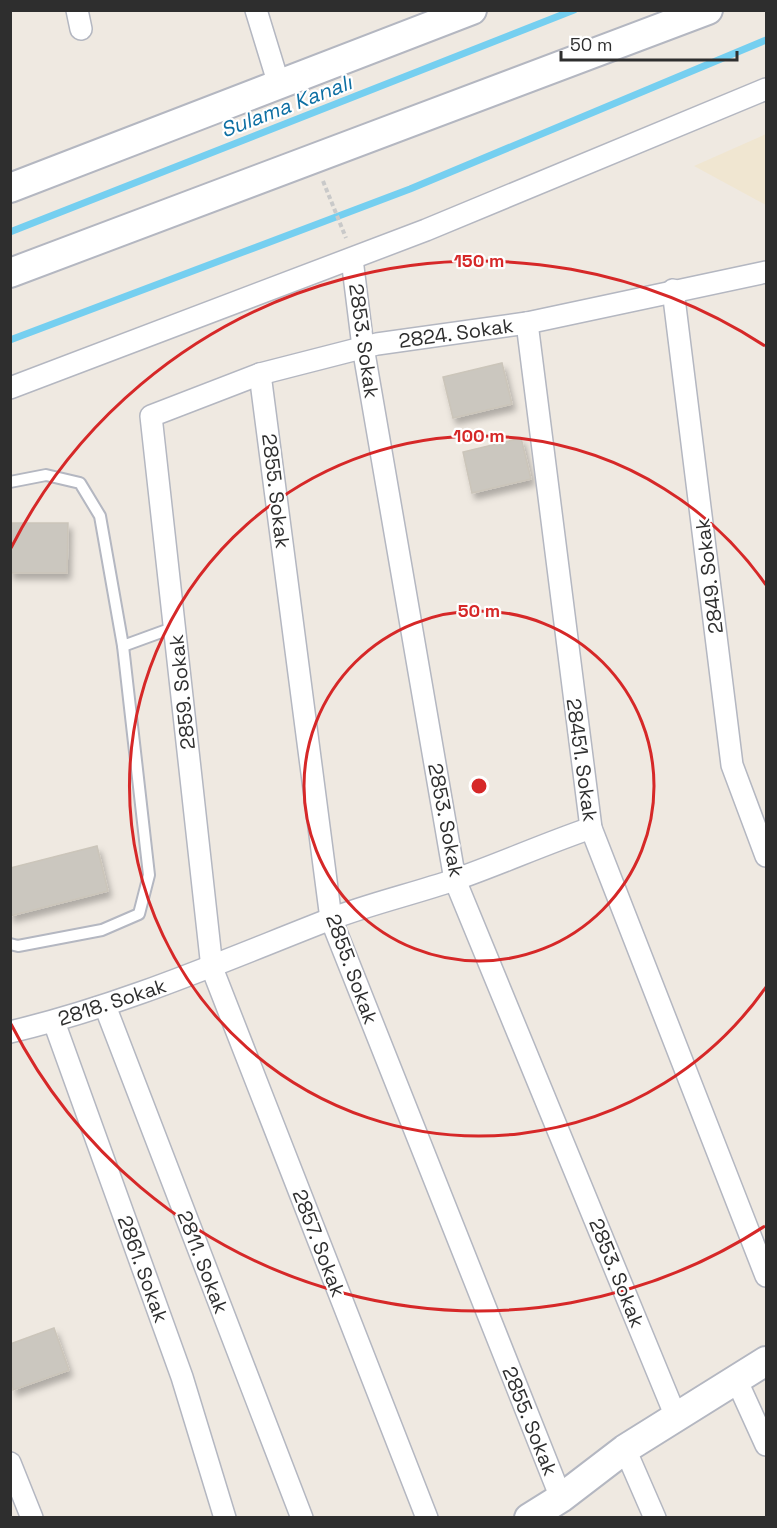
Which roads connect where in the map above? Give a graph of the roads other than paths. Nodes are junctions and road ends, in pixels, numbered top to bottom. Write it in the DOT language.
graph roads {
  1 [pos="256,10"];
  2 [pos="472,10"];
  3 [pos="708,10"];
  4 [pos="279,85"];
  5 [pos="766,89"];
  6 [pos="10,188"];
  7 [pos="352,259"];
  8 [pos="766,272"];
  9 [pos="10,273"];
  10 [pos="674,290"];
  11 [pos="527,323"];
  12 [pos="363,347"];
  13 [pos="260,374"];
  14 [pos="10,388"];
  15 [pos="151,416"];
  16 [pos="10,482"];
  17 [pos="175,627"];
  18 [pos="123,646"];
  19 [pos="591,828"];
  20 [pos="766,856"];
  21 [pos="455,879"];
  22 [pos="331,919"];
  23 [pos="10,944"];
  24 [pos="212,968"];
  25 [pos="105,1006"];
  26 [pos="54,1022"];
  27 [pos="10,1032"];
  28 [pos="766,1276"];
  29 [pos="766,1361"];
  30 [pos="736,1379"];
  31 [pos="676,1417"];
  32 [pos="766,1445"];
  33 [pos="626,1449"];
  34 [pos="10,1463"];
  35 [pos="561,1498"];
  36 [pos="32,1518"];
  37 [pos="225,1518"];
  38 [pos="302,1518"];
  39 [pos="427,1518"];
  40 [pos="529,1518"];
  41 [pos="655,1518"];
  1 -- 4 [label="street"];
  2 -- 4 [label="street"];
  3 -- 9 [label="street"];
  4 -- 6 [label="street"];
  5 -- 7 [label="street"];
  7 -- 12 [label="street, 2853. Sokak"];
  7 -- 14 [label="street"];
  8 -- 10 [label="street, 2824. Sokak"];
  10 -- 11 [label="street, 2824. Sokak"];
  10 -- 20 [label="street, 2849. Sokak"];
  11 -- 12 [label="street, 2824. Sokak"];
  11 -- 19 [label="street, 28451. Sokak"];
  12 -- 13 [label="street, 2824. Sokak"];
  12 -- 21 [label="street, 2853. Sokak"];
  13 -- 15 [label="street, 2824. Sokak"];
  13 -- 22 [label="street, 2855. Sokak"];
  15 -- 17 [label="street, 2859. Sokak"];
  16 -- 18 [label="lane"];
  17 -- 18 [label="lane"];
  17 -- 24 [label="street, 2859. Sokak"];
  18 -- 23 [label="lane"];
  19 -- 21 [label="street, 2818. Sokak"];
  19 -- 28 [label="street, 28451. Sokak"];
  21 -- 22 [label="street, 2818. Sokak"];
  21 -- 31 [label="street, 2853. Sokak"];
  22 -- 24 [label="street, 2818. Sokak"];
  22 -- 35 [label="street, 2855. Sokak"];
  24 -- 25 [label="street, 2818. Sokak"];
  24 -- 39 [label="street, 2857. Sokak"];
  25 -- 26 [label="street, 2818. Sokak"];
  25 -- 38 [label="street, 2811. Sokak"];
  26 -- 27 [label="street, 2818. Sokak"];
  26 -- 37 [label="street, 2861. Sokak"];
  29 -- 30 [label="street"];
  30 -- 31 [label="street"];
  30 -- 32 [label="street"];
  31 -- 33 [label="street"];
  33 -- 35 [label="street"];
  33 -- 41 [label="street"];
  34 -- 36 [label="street"];
  35 -- 40 [label="street"];
}
